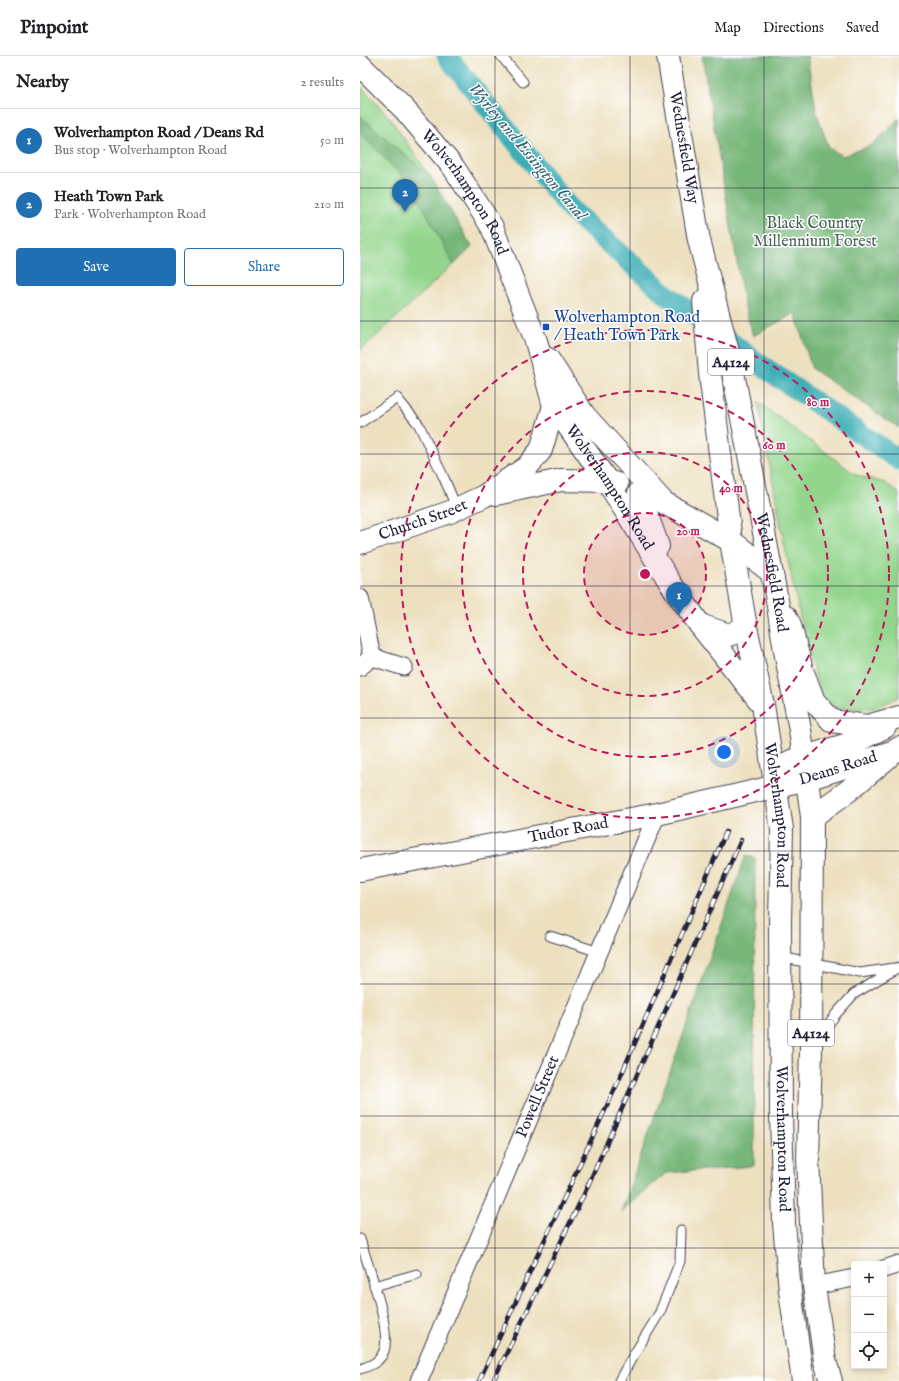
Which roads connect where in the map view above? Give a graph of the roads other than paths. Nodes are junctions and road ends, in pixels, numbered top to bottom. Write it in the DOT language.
graph roads {
  1 [pos="501,56"];
  2 [pos="668,56"];
  3 [pos="360,65"];
  4 [pos="523,82"];
  5 [pos="699,240"];
  6 [pos="705,277"];
  7 [pos="536,341"];
  8 [pos="554,406"];
  9 [pos="360,422"];
  10 [pos="607,481"];
  11 [pos="639,492"];
  12 [pos="484,496"];
  13 [pos="663,502"];
  14 [pos="457,509"];
  15 [pos="731,541"];
  16 [pos="360,543"];
  17 [pos="770,571"];
  18 [pos="671,584"];
  19 [pos="360,598"];
  20 [pos="777,600"];
  21 [pos="700,625"];
  22 [pos="746,628"];
  23 [pos="366,662"];
  24 [pos="404,667"];
  25 [pos="763,705"];
  26 [pos="899,718"];
  27 [pos="897,749"];
  28 [pos="804,757"];
  29 [pos="807,779"];
  30 [pos="776,786"];
  31 [pos="657,814"];
  32 [pos="812,817"];
  33 [pos="360,870"];
  34 [pos="550,936"];
  35 [pos="599,952"];
  36 [pos="780,957"];
  37 [pos="812,964"];
  38 [pos="899,967"];
  39 [pos="811,1048"];
  40 [pos="681,1230"];
  41 [pos="360,1239"];
  42 [pos="899,1264"];
  43 [pos="887,1268"];
  44 [pos="418,1274"];
  45 [pos="851,1279"];
  46 [pos="374,1286"];
  47 [pos="814,1286"];
  48 [pos="790,1292"];
  49 [pos="360,1369"];
  50 [pos="419,1381"];
  51 [pos="619,1381"];
  52 [pos="803,1381"];
  53 [pos="831,1381"];
  1 -- 4 [label="lane"];
  2 -- 5 [label="street, Wednesfield Way / A4124"];
  3 -- 7 [label="street, Wolverhampton Road"];
  5 -- 6 [label="street, Wednesfield Road / A4124"];
  6 -- 15 [label="street, Wednesfield Road / A4124"];
  6 -- 17 [label="street, Wednesfield Road / A4124"];
  7 -- 8 [label="street, Wolverhampton Road"];
  7 -- 13 [label="street, Wolverhampton Road"];
  8 -- 10 [label="street, Wolverhampton Road"];
  8 -- 12 [label="street, Church Street"];
  9 -- 14 [label="lane"];
  10 -- 11 [label="street, Church Street"];
  10 -- 12 [label="street, Church Street"];
  10 -- 18 [label="street, Wolverhampton Road"];
  11 -- 13 [label="street, Church Street"];
  11 -- 18 [label="street"];
  12 -- 14 [label="street, Church Street"];
  13 -- 15 [label="street, Wolverhampton Road"];
  14 -- 16 [label="street, Church Street"];
  15 -- 17 [label="street, Wolverhampton Road"];
  15 -- 22 [label="street, Wolverhampton Road / A4124"];
  17 -- 20 [label="street, Wednesfield Road / A4124"];
  18 -- 21 [label="street, Wolverhampton Road"];
  19 -- 23 [label="street"];
  20 -- 26 [label="street"];
  20 -- 28 [label="street, Wednesfield Road / A4124"];
  21 -- 22 [label="street"];
  21 -- 25 [label="street, Wolverhampton Road"];
  22 -- 25 [label="street, Wolverhampton Road / A4124"];
  23 -- 24 [label="street"];
  25 -- 30 [label="street, Wolverhampton Road / A4124"];
  26 -- 28 [label="street"];
  27 -- 29 [label="street, Deans Road"];
  27 -- 32 [label="street"];
  28 -- 29 [label="street, Wednesfield Road / A4124"];
  28 -- 30 [label="street"];
  29 -- 30 [label="street, Deans Road"];
  29 -- 32 [label="street, Wolverhampton Road / A4124"];
  30 -- 31 [label="street, Tudor Road"];
  30 -- 36 [label="street, Wolverhampton Road / A4124"];
  31 -- 33 [label="street, Tudor Road"];
  31 -- 35 [label="street, Powell Street"];
  32 -- 37 [label="street, Wolverhampton Road / A4124"];
  34 -- 35 [label="lane"];
  35 -- 50 [label="street, Powell Street"];
  36 -- 37 [label="lane"];
  36 -- 48 [label="street, Wolverhampton Road / A4124"];
  37 -- 38 [label="lane"];
  37 -- 39 [label="street, Wolverhampton Road / A4124"];
  38 -- 39 [label="lane"];
  39 -- 47 [label="street, Wolverhampton Road / A4124"];
  40 -- 51 [label="lane"];
  41 -- 46 [label="lane"];
  42 -- 43 [label="street"];
  44 -- 46 [label="lane"];
  45 -- 47 [label="street"];
  46 -- 49 [label="lane"];
  47 -- 48 [label="street"];
  47 -- 53 [label="street, Wolverhampton Road / A4124"];
  48 -- 52 [label="street, Wolverhampton Road / A4124"];
}
